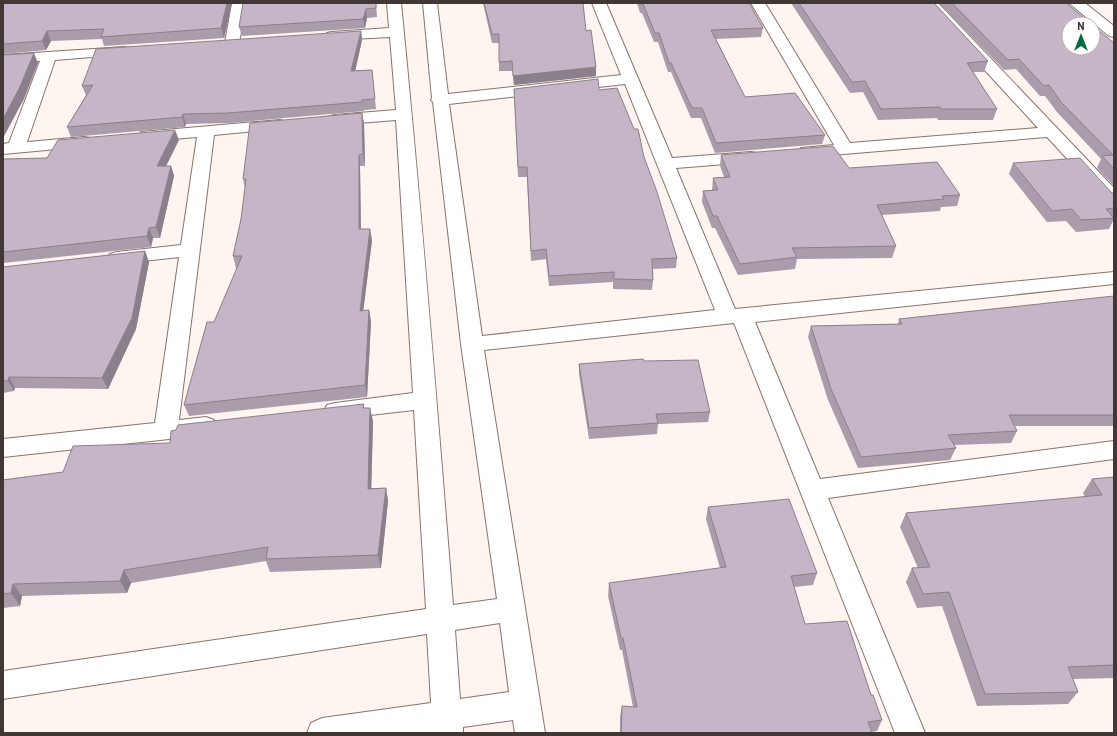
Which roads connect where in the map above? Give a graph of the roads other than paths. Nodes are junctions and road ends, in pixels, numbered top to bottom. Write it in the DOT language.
graph roads {
  1 [pos="239,3"];
  2 [pos="394,3"];
  3 [pos="430,3"];
  4 [pos="599,3"];
  5 [pos="758,3"];
  6 [pos="930,3"];
  7 [pos="1076,3"];
  8 [pos="397,32"];
  9 [pos="1114,33"];
  10 [pos="318,37"];
  11 [pos="248,42"];
  12 [pos="232,43"];
  13 [pos="216,44"];
  14 [pos="137,50"];
  15 [pos="49,56"];
  16 [pos="3,59"];
  17 [pos="630,79"];
  18 [pos="439,100"];
  19 [pos="404,114"];
  20 [pos="317,121"];
  21 [pos="293,123"];
  22 [pos="206,131"];
  23 [pos="1051,132"];
  24 [pos="134,137"];
  25 [pos="103,140"];
  26 [pos="9,148"];
  27 [pos="845,149"];
  28 [pos="790,154"];
  29 [pos="767,156"];
  30 [pos="665,164"];
  31 [pos="1114,199"];
  32 [pos="190,250"];
  33 [pos="96,261"];
  34 [pos="1114,278"];
  35 [pos="735,316"];
  36 [pos="472,344"];
  37 [pos="425,400"];
  38 [pos="315,413"];
  39 [pos="229,423"];
  40 [pos="166,430"];
  41 [pos="3,448"];
  42 [pos="1114,450"];
  43 [pos="813,490"];
  44 [pos="511,609"];
  45 [pos="440,620"];
  46 [pos="3,685"];
  47 [pos="526,704"];
  48 [pos="447,724"];
  49 [pos="322,733"];
  50 [pos="530,733"];
  51 [pos="910,733"];
  1 -- 12 [label="street"];
  2 -- 8 [label="street"];
  3 -- 18 [label="street"];
  4 -- 17 [label="street"];
  5 -- 27 [label="street"];
  6 -- 23 [label="street"];
  7 -- 9 [label="street"];
  8 -- 10 [label="street"];
  8 -- 19 [label="street"];
  11 -- 12 [label="street"];
  12 -- 13 [label="street"];
  14 -- 15 [label="street"];
  15 -- 16 [label="street"];
  15 -- 26 [label="street"];
  17 -- 18 [label="street"];
  17 -- 30 [label="street"];
  18 -- 36 [label="street"];
  19 -- 20 [label="street"];
  19 -- 37 [label="street"];
  21 -- 22 [label="street"];
  22 -- 24 [label="street"];
  22 -- 32 [label="street"];
  23 -- 27 [label="street"];
  23 -- 31 [label="street"];
  25 -- 26 [label="street"];
  27 -- 28 [label="street"];
  29 -- 30 [label="street"];
  30 -- 35 [label="street"];
  32 -- 33 [label="street"];
  32 -- 40 [label="street"];
  34 -- 35 [label="street"];
  35 -- 36 [label="street"];
  35 -- 43 [label="street"];
  36 -- 44 [label="street"];
  37 -- 38 [label="street"];
  37 -- 45 [label="street"];
  39 -- 40 [label="street"];
  40 -- 41 [label="street"];
  42 -- 43 [label="street"];
  43 -- 51 [label="street"];
  44 -- 45 [label="street"];
  44 -- 47 [label="street"];
  45 -- 46 [label="street"];
  45 -- 48 [label="street"];
  47 -- 48 [label="street"];
  47 -- 50 [label="street"];
  48 -- 49 [label="street"];
}
